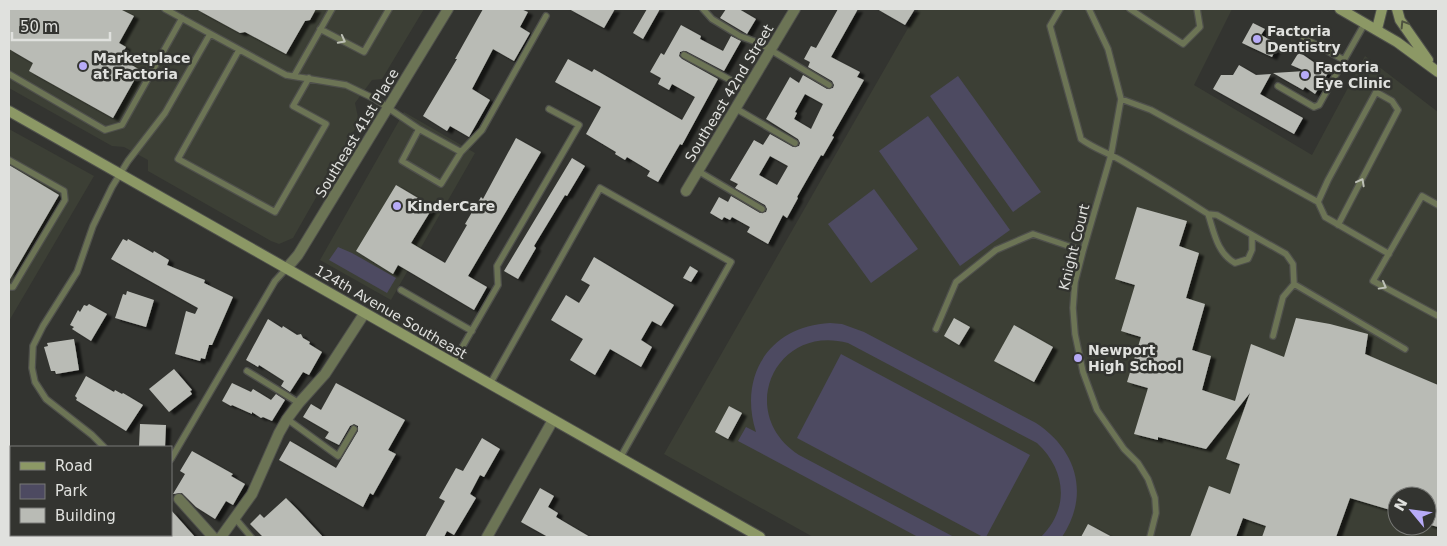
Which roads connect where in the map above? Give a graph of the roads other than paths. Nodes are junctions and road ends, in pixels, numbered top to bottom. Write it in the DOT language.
graph roads {
  1 [pos="165,9"];
  2 [pos="332,9"];
  3 [pos="389,9"];
  4 [pos="448,9"];
  5 [pos="703,9"];
  6 [pos="795,9"];
  7 [pos="1060,9"];
  8 [pos="1089,9"];
  9 [pos="1130,9"];
  10 [pos="1197,9"];
  11 [pos="1340,9"];
  12 [pos="1382,9"];
  13 [pos="1397,9"];
  14 [pos="546,16"];
  15 [pos="182,18"];
  16 [pos="1365,23"];
  17 [pos="320,29"];
  18 [pos="1377,30"];
  19 [pos="210,34"];
  20 [pos="1304,38"];
  21 [pos="239,50"];
  22 [pos="770,50"];
  23 [pos="684,55"];
  24 [pos="1344,60"];
  25 [pos="1436,70"];
  26 [pos="9,74"];
  27 [pos="294,76"];
  28 [pos="309,78"];
  29 [pos="828,85"];
  30 [pos="1278,86"];
  31 [pos="747,89"];
  32 [pos="1121,98"];
  33 [pos="735,108"];
  34 [pos="388,109"];
  35 [pos="549,110"];
  36 [pos="9,111"];
  37 [pos="419,129"];
  38 [pos="795,143"];
  39 [pos="461,152"];
  40 [pos="1111,155"];
  41 [pos="9,160"];
  42 [pos="698,171"];
  43 [pos="119,175"];
  44 [pos="686,191"];
  45 [pos="1318,202"];
  46 [pos="1438,205"];
  47 [pos="762,209"];
  48 [pos="1208,214"];
  49 [pos="1338,225"];
  50 [pos="1252,235"];
  51 [pos="1083,251"];
  52 [pos="1389,254"];
  53 [pos="286,269"];
  54 [pos="1294,284"];
  55 [pos="9,287"];
  56 [pos="401,290"];
  57 [pos="364,314"];
  58 [pos="1438,316"];
  59 [pos="936,328"];
  60 [pos="472,331"];
  61 [pos="1273,336"];
  62 [pos="1405,350"];
  63 [pos="453,363"];
  64 [pos="248,371"];
  65 [pos="490,384"];
  66 [pos="299,403"];
  67 [pos="288,419"];
  68 [pos="553,420"];
  69 [pos="354,429"];
  70 [pos="103,446"];
  71 [pos="172,456"];
  72 [pos="620,458"];
  73 [pos="180,499"];
  74 [pos="235,518"];
  75 [pos="213,537"];
  76 [pos="221,537"];
  77 [pos="251,537"];
  78 [pos="487,537"];
  79 [pos="760,537"];
  80 [pos="1150,537"];
  1 -- 15 [label="lane"];
  2 -- 17 [label="lane"];
  17 -- 3 [label="lane, one-way"];
  4 -- 34 [label="street, Southeast 41st Place"];
  5 -- 22 [label="lane"];
  6 -- 22 [label="street, Southeast 42nd Street"];
  7 -- 40 [label="lane"];
  8 -- 32 [label="lane, Knight Court"];
  9 -- 10 [label="lane"];
  11 -- 16 [label="street"];
  12 -- 18 [label="street"];
  25 -- 13 [label="street, one-way"];
  14 -- 39 [label="lane"];
  15 -- 19 [label="lane"];
  15 -- 26 [label="lane"];
  16 -- 18 [label="street"];
  16 -- 24 [label="lane"];
  17 -- 27 [label="lane"];
  18 -- 25 [label="street"];
  19 -- 21 [label="lane"];
  19 -- 43 [label="lane"];
  20 -- 24 [label="lane"];
  21 -- 27 [label="lane"];
  21 -- 28 [label="lane"];
  22 -- 29 [label="lane"];
  22 -- 31 [label="street, Southeast 42nd Street"];
  23 -- 31 [label="lane"];
  24 -- 30 [label="lane"];
  27 -- 28 [label="lane"];
  28 -- 34 [label="lane"];
  31 -- 33 [label="street, Southeast 42nd Street"];
  32 -- 40 [label="lane, Knight Court"];
  32 -- 45 [label="lane"];
  33 -- 38 [label="lane"];
  33 -- 42 [label="street, Southeast 42nd Street"];
  34 -- 37 [label="lane"];
  34 -- 53 [label="street, Southeast 41st Place"];
  35 -- 60 [label="lane"];
  36 -- 43 [label="street, 124th Avenue Southeast"];
  37 -- 39 [label="lane"];
  37 -- 39 [label="lane"];
  40 -- 48 [label="lane"];
  40 -- 51 [label="lane, Knight Court"];
  41 -- 55 [label="lane"];
  42 -- 44 [label="street, Southeast 42nd Street"];
  42 -- 47 [label="lane"];
  43 -- 53 [label="street, 124th Avenue Southeast"];
  43 -- 70 [label="lane"];
  45 -- 49 [label="lane"];
  49 -- 45 [label="lane, one-way"];
  46 -- 52 [label="lane"];
  48 -- 50 [label="lane"];
  48 -- 50 [label="lane"];
  49 -- 52 [label="lane"];
  50 -- 54 [label="lane"];
  51 -- 59 [label="lane"];
  51 -- 80 [label="lane, Knight Court"];
  52 -- 58 [label="lane, one-way"];
  53 -- 57 [label="street, 124th Avenue Southeast"];
  53 -- 71 [label="lane"];
  54 -- 61 [label="lane"];
  54 -- 62 [label="lane"];
  56 -- 60 [label="lane"];
  57 -- 63 [label="street, 124th Avenue Southeast"];
  57 -- 66 [label="street"];
  60 -- 63 [label="lane"];
  63 -- 65 [label="street, 124th Avenue Southeast"];
  64 -- 66 [label="lane"];
  65 -- 68 [label="street, 124th Avenue Southeast"];
  65 -- 72 [label="lane"];
  66 -- 67 [label="street"];
  67 -- 69 [label="lane"];
  67 -- 74 [label="street"];
  68 -- 72 [label="street, 124th Avenue Southeast"];
  68 -- 78 [label="street"];
  72 -- 79 [label="street, 124th Avenue Southeast"];
  73 -- 75 [label="street"];
  74 -- 76 [label="street"];
  74 -- 77 [label="lane"];
}
